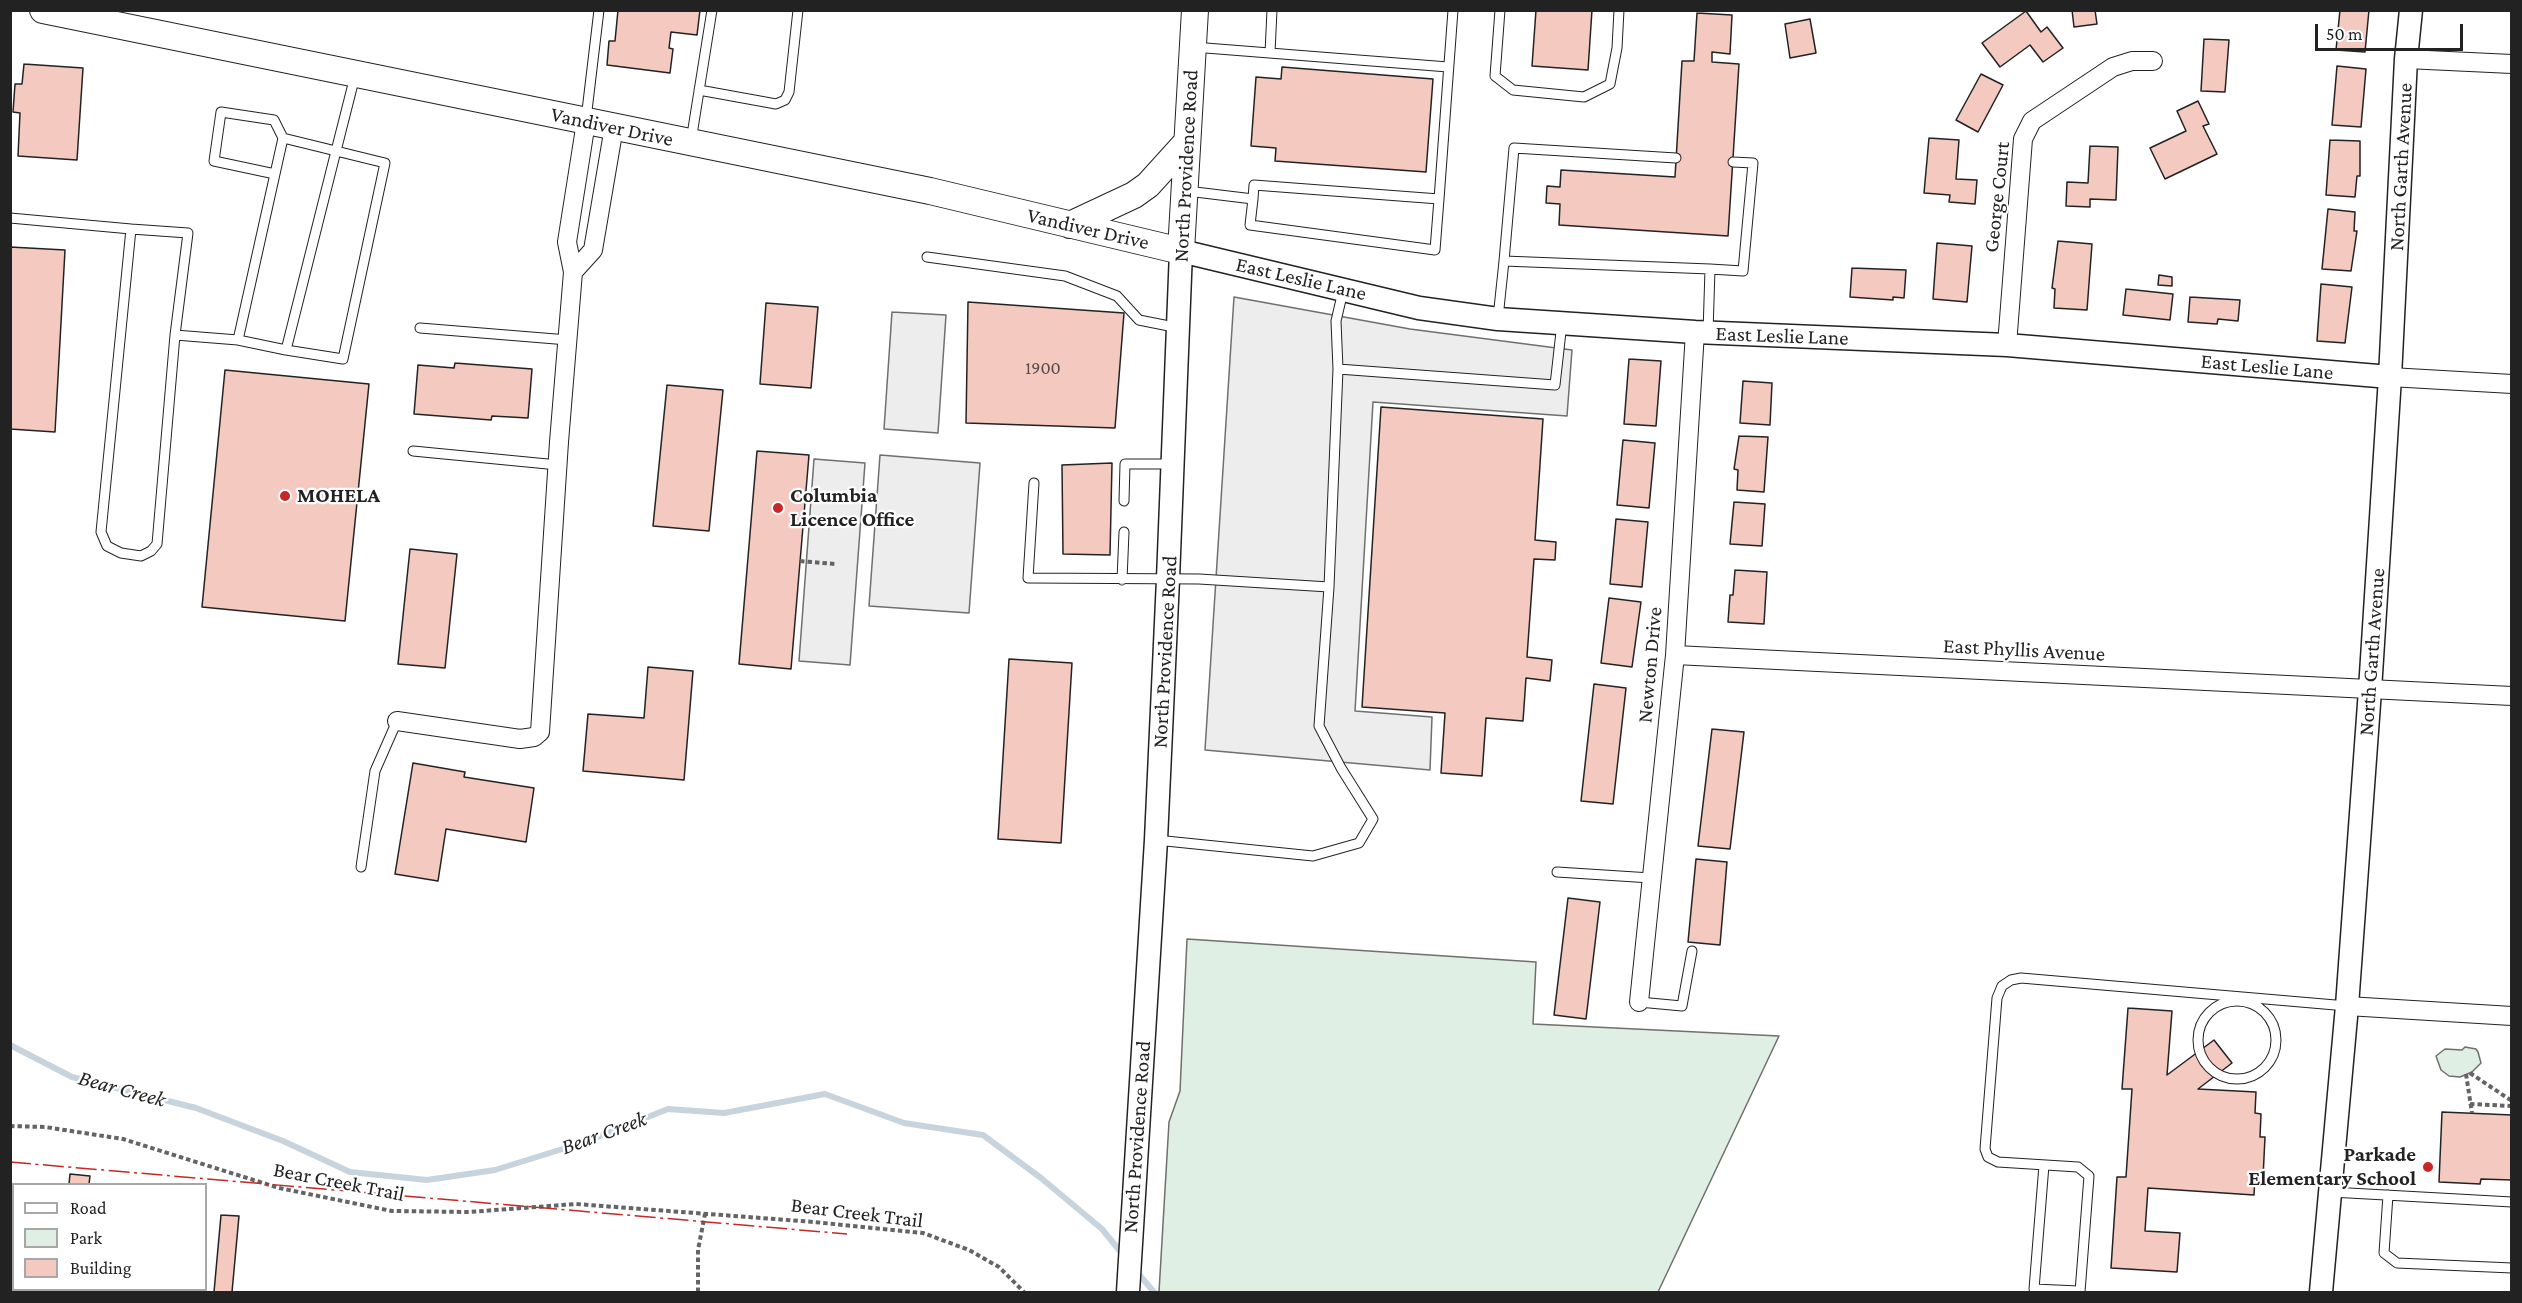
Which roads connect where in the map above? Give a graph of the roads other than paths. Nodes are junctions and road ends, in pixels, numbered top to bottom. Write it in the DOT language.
graph roads {
  1 [pos="43,10"];
  2 [pos="599,10"];
  3 [pos="712,10"];
  4 [pos="798,10"];
  5 [pos="1196,10"];
  6 [pos="1272,10"];
  7 [pos="1453,10"];
  8 [pos="1500,10"];
  9 [pos="1619,10"];
  10 [pos="2411,10"];
  11 [pos="1193,47"];
  12 [pos="1270,53"];
  13 [pos="2406,59"];
  14 [pos="2153,61"];
  15 [pos="2511,64"];
  16 [pos="1448,67"];
  17 [pos="356,74"];
  18 [pos="699,90"];
  19 [pos="586,122"];
  20 [pos="614,127"];
  21 [pos="283,138"];
  22 [pos="1187,142"];
  23 [pos="691,143"];
  24 [pos="336,152"];
  25 [pos="1676,158"];
  26 [pos="1733,162"];
  27 [pos="275,174"];
  28 [pos="1184,190"];
  29 [pos="1253,199"];
  30 [pos="1439,199"];
  31 [pos="10,218"];
  32 [pos="1070,225"];
  33 [pos="131,229"];
  34 [pos="1180,251"];
  35 [pos="927,257"];
  36 [pos="1504,261"];
  37 [pos="1710,269"];
  38 [pos="573,272"];
  39 [pos="1344,289"];
  40 [pos="1498,320"];
  41 [pos="1562,324"];
  42 [pos="420,328"];
  43 [pos="1179,328"];
  44 [pos="1702,333"];
  45 [pos="175,335"];
  46 [pos="238,340"];
  47 [pos="568,340"];
  48 [pos="2007,345"];
  49 [pos="286,350"];
  50 [pos="1338,369"];
  51 [pos="2390,377"];
  52 [pos="2511,384"];
  53 [pos="413,451"];
  54 [pos="1173,464"];
  55 [pos="558,465"];
  56 [pos="1034,483"];
  57 [pos="1124,501"];
  58 [pos="1124,532"];
  59 [pos="1168,579"];
  60 [pos="1122,580"];
  61 [pos="1329,586"];
  62 [pos="1675,655"];
  63 [pos="2370,690"];
  64 [pos="2511,696"];
  65 [pos="397,721"];
  66 [pos="1155,840"];
  67 [pos="361,867"];
  68 [pos="1557,872"];
  69 [pos="1651,878"];
  70 [pos="1692,951"];
  71 [pos="2242,1000"];
  72 [pos="1639,1002"];
  73 [pos="2347,1006"];
  74 [pos="2511,1016"];
  75 [pos="2044,1165"];
  76 [pos="2331,1192"];
  77 [pos="2388,1195"];
  78 [pos="2511,1202"];
  79 [pos="2511,1268"];
  80 [pos="2080,1292"];
  81 [pos="1128,1293"];
  82 [pos="2321,1293"];
  1 -- 17 [label="main road, Vandiver Drive"];
  2 -- 19 [label="lane"];
  3 -- 18 [label="lane"];
  4 -- 18 [label="lane"];
  5 -- 11 [label="main road, North Providence Road"];
  6 -- 12 [label="lane"];
  7 -- 16 [label="lane"];
  8 -- 9 [label="lane"];
  10 -- 13 [label="street, North Garth Avenue"];
  11 -- 12 [label="lane"];
  11 -- 22 [label="main road, North Providence Road"];
  12 -- 16 [label="lane"];
  13 -- 15 [label="street"];
  13 -- 51 [label="street, North Garth Avenue"];
  14 -- 48 [label="street, George Court"];
  16 -- 30 [label="lane"];
  17 -- 19 [label="main road, Vandiver Drive"];
  17 -- 24 [label="lane"];
  18 -- 23 [label="lane"];
  19 -- 20 [label="main road, Vandiver Drive"];
  19 -- 38 [label="street"];
  20 -- 23 [label="main road, Vandiver Drive"];
  20 -- 38 [label="street"];
  21 -- 24 [label="lane"];
  21 -- 27 [label="lane"];
  21 -- 27 [label="lane"];
  22 -- 28 [label="main road, North Providence Road"];
  22 -- 32 [label="main road"];
  23 -- 32 [label="main road, Vandiver Drive"];
  24 -- 49 [label="lane"];
  24 -- 49 [label="lane"];
  25 -- 36 [label="lane"];
  26 -- 37 [label="lane"];
  27 -- 46 [label="lane"];
  28 -- 29 [label="lane"];
  28 -- 34 [label="main road, North Providence Road"];
  29 -- 30 [label="lane"];
  29 -- 30 [label="lane"];
  31 -- 33 [label="lane"];
  32 -- 34 [label="main road, Vandiver Drive"];
  33 -- 45 [label="lane"];
  33 -- 45 [label="lane"];
  34 -- 39 [label="street, East Leslie Lane"];
  34 -- 43 [label="street, North Providence Road"];
  35 -- 43 [label="lane"];
  36 -- 37 [label="lane"];
  36 -- 40 [label="lane"];
  37 -- 44 [label="lane"];
  38 -- 47 [label="street"];
  39 -- 40 [label="street, East Leslie Lane"];
  39 -- 50 [label="lane"];
  40 -- 41 [label="street, East Leslie Lane"];
  41 -- 44 [label="street, East Leslie Lane"];
  41 -- 50 [label="lane"];
  42 -- 47 [label="lane"];
  43 -- 54 [label="street, North Providence Road"];
  44 -- 48 [label="street, East Leslie Lane"];
  44 -- 62 [label="street, Newton Drive"];
  45 -- 46 [label="lane"];
  46 -- 49 [label="lane"];
  47 -- 55 [label="street"];
  48 -- 51 [label="street, East Leslie Lane"];
  50 -- 61 [label="lane"];
  51 -- 52 [label="street"];
  51 -- 63 [label="street, North Garth Avenue"];
  53 -- 55 [label="lane"];
  54 -- 57 [label="lane"];
  54 -- 59 [label="street, North Providence Road"];
  55 -- 65 [label="street"];
  56 -- 60 [label="lane"];
  58 -- 60 [label="lane"];
  59 -- 60 [label="lane"];
  59 -- 61 [label="lane"];
  59 -- 66 [label="street, North Providence Road"];
  61 -- 66 [label="lane"];
  62 -- 63 [label="street, East Phyllis Avenue"];
  62 -- 69 [label="street, Newton Drive"];
  63 -- 64 [label="street, East Phyllis Avenue"];
  63 -- 73 [label="street, North Garth Avenue"];
  65 -- 67 [label="lane"];
  66 -- 81 [label="street, North Providence Road"];
  68 -- 69 [label="lane"];
  69 -- 72 [label="street, Newton Drive"];
  70 -- 72 [label="lane"];
  71 -- 71 [label="lane"];
  71 -- 73 [label="lane"];
  71 -- 75 [label="lane"];
  73 -- 74 [label="street"];
  73 -- 76 [label="street, North Garth Avenue"];
  75 -- 80 [label="lane"];
  75 -- 80 [label="lane"];
  76 -- 77 [label="lane"];
  76 -- 82 [label="street, North Garth Avenue"];
  77 -- 78 [label="lane"];
  77 -- 79 [label="lane"];
}
